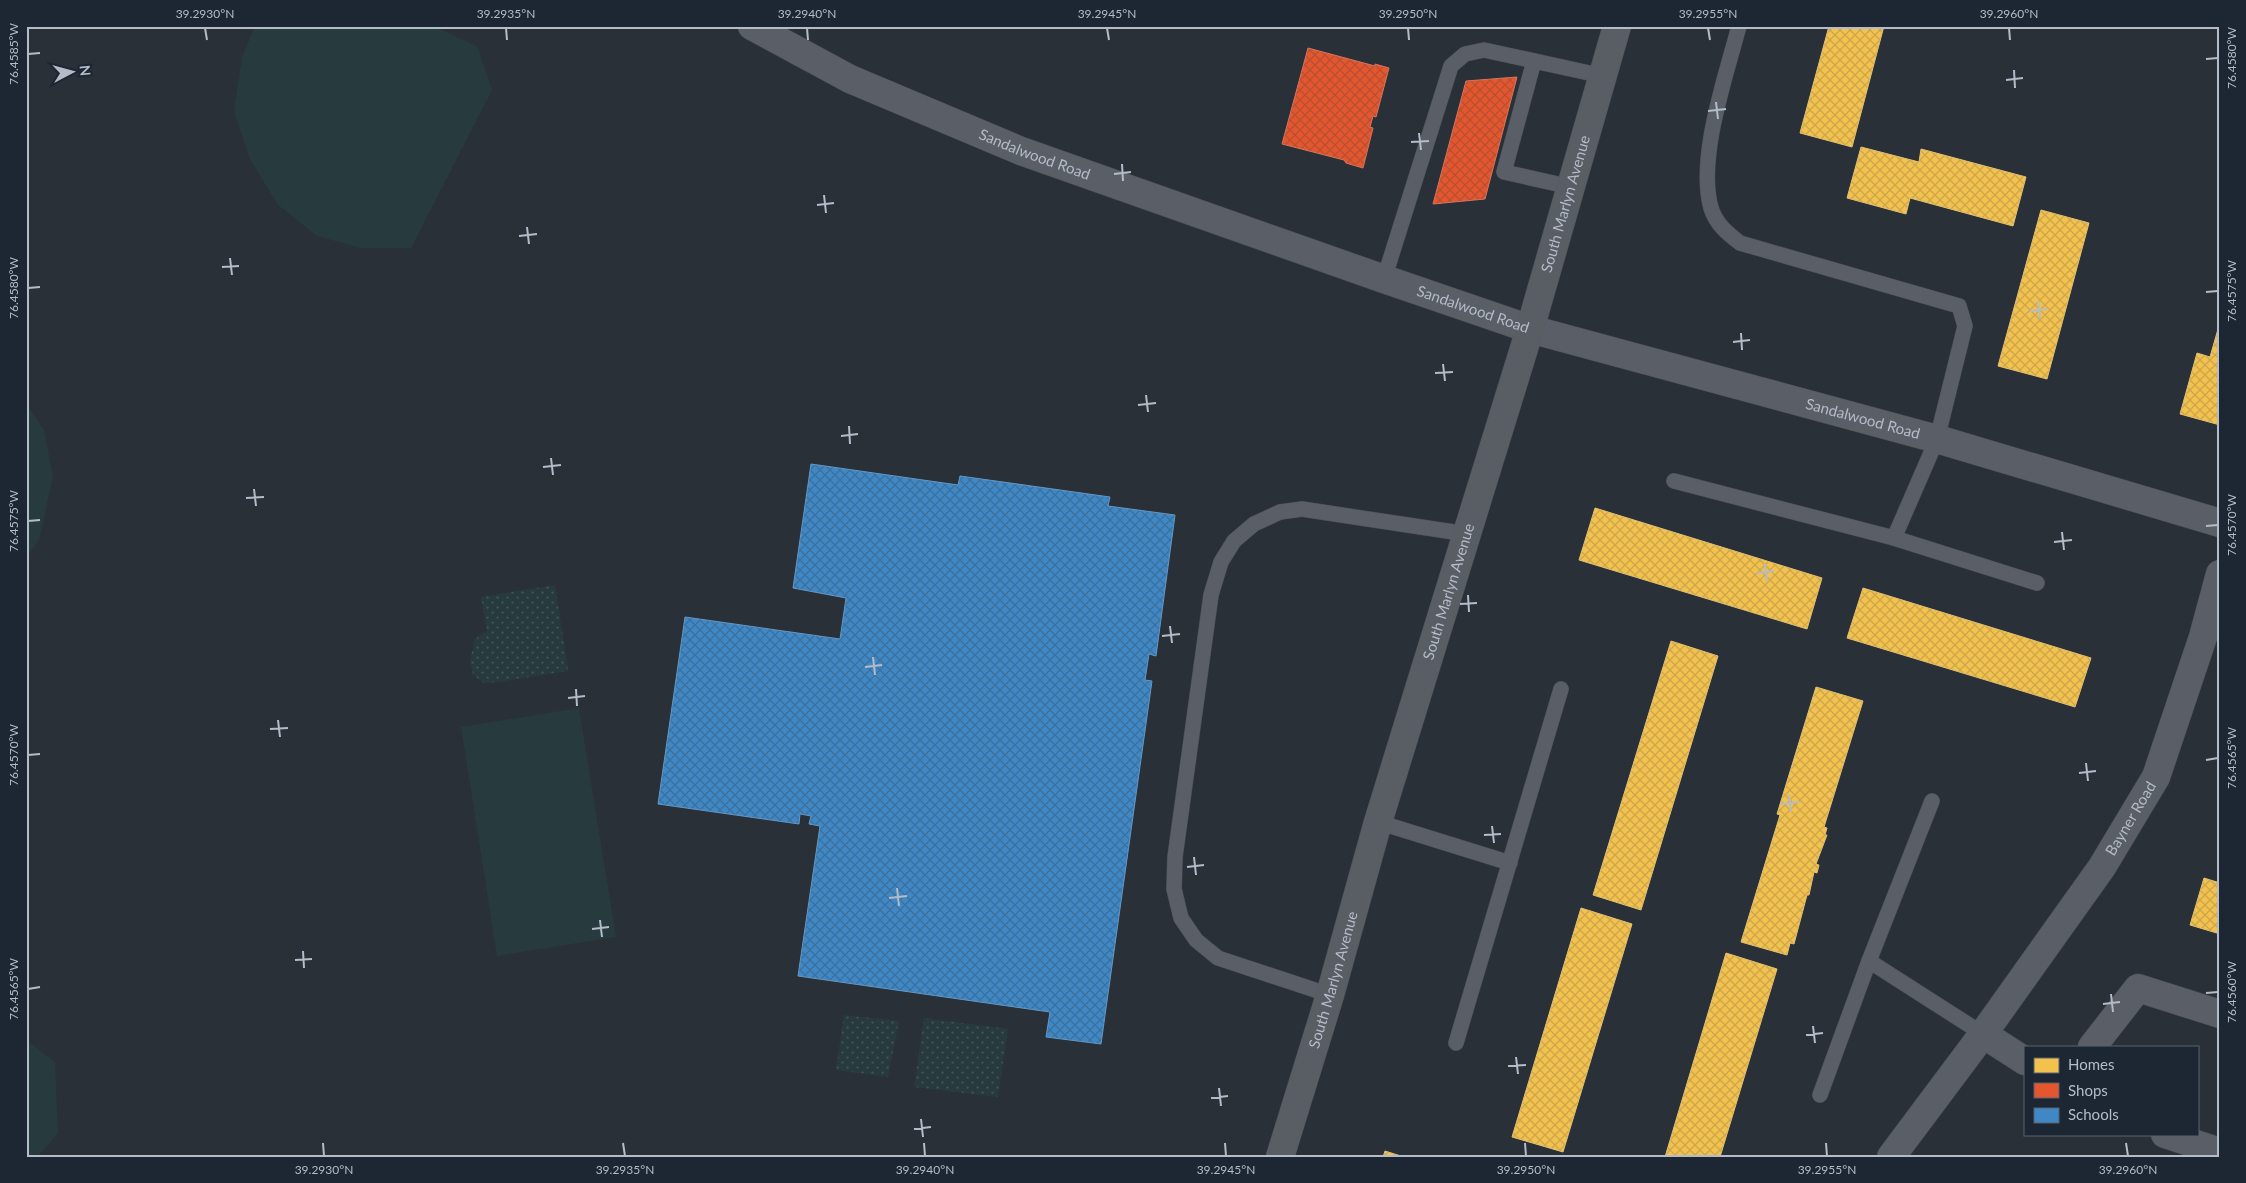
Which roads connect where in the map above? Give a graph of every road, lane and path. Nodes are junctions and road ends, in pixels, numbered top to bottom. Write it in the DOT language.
graph roads {
  1 [pos="752,26"];
  2 [pos="1617,26"];
  3 [pos="1739,26"];
  4 [pos="1534,61"];
  5 [pos="1603,76"];
  6 [pos="1571,187"];
  7 [pos="1384,279"];
  8 [pos="1530,329"];
  9 [pos="1938,439"];
  10 [pos="1674,481"];
  11 [pos="2220,523"];
  12 [pos="1467,534"];
  13 [pos="1894,538"];
  14 [pos="2220,574"];
  15 [pos="2037,584"];
  16 [pos="1561,689"];
  17 [pos="1932,801"];
  18 [pos="1378,822"];
  19 [pos="1510,863"];
  20 [pos="1868,961"];
  21 [pos="1330,995"];
  22 [pos="2220,1014"];
  23 [pos="1983,1034"];
  24 [pos="1456,1043"];
  25 [pos="2093,1046"];
  26 [pos="2024,1060"];
  27 [pos="1820,1095"];
  28 [pos="2171,1136"];
  29 [pos="2220,1152"];
  30 [pos="1280,1157"];
  31 [pos="1891,1157"];
  1 -- 7 [label="street, Sandalwood Road"];
  2 -- 5 [label="street, South Marlyn Avenue"];
  3 -- 9 [label="lane"];
  4 -- 5 [label="lane"];
  4 -- 6 [label="lane"];
  4 -- 7 [label="lane"];
  5 -- 6 [label="street, South Marlyn Avenue"];
  6 -- 8 [label="street, South Marlyn Avenue"];
  7 -- 8 [label="street, Sandalwood Road"];
  8 -- 9 [label="street, Sandalwood Road"];
  8 -- 12 [label="street, South Marlyn Avenue"];
  9 -- 11 [label="street, Sandalwood Road"];
  9 -- 13 [label="lane"];
  10 -- 13 [label="lane"];
  12 -- 18 [label="street, South Marlyn Avenue"];
  12 -- 21 [label="lane"];
  13 -- 15 [label="lane"];
  14 -- 23 [label="street, Bayner Road"];
  16 -- 19 [label="lane"];
  17 -- 20 [label="lane"];
  18 -- 19 [label="lane"];
  18 -- 21 [label="street, South Marlyn Avenue"];
  19 -- 24 [label="lane"];
  20 -- 23 [label="lane"];
  20 -- 27 [label="lane"];
  21 -- 30 [label="street, South Marlyn Avenue"];
  22 -- 25 [label="street"];
  23 -- 26 [label="street"];
  23 -- 31 [label="street, Bayner Road"];
  28 -- 29 [label="street"];
}
